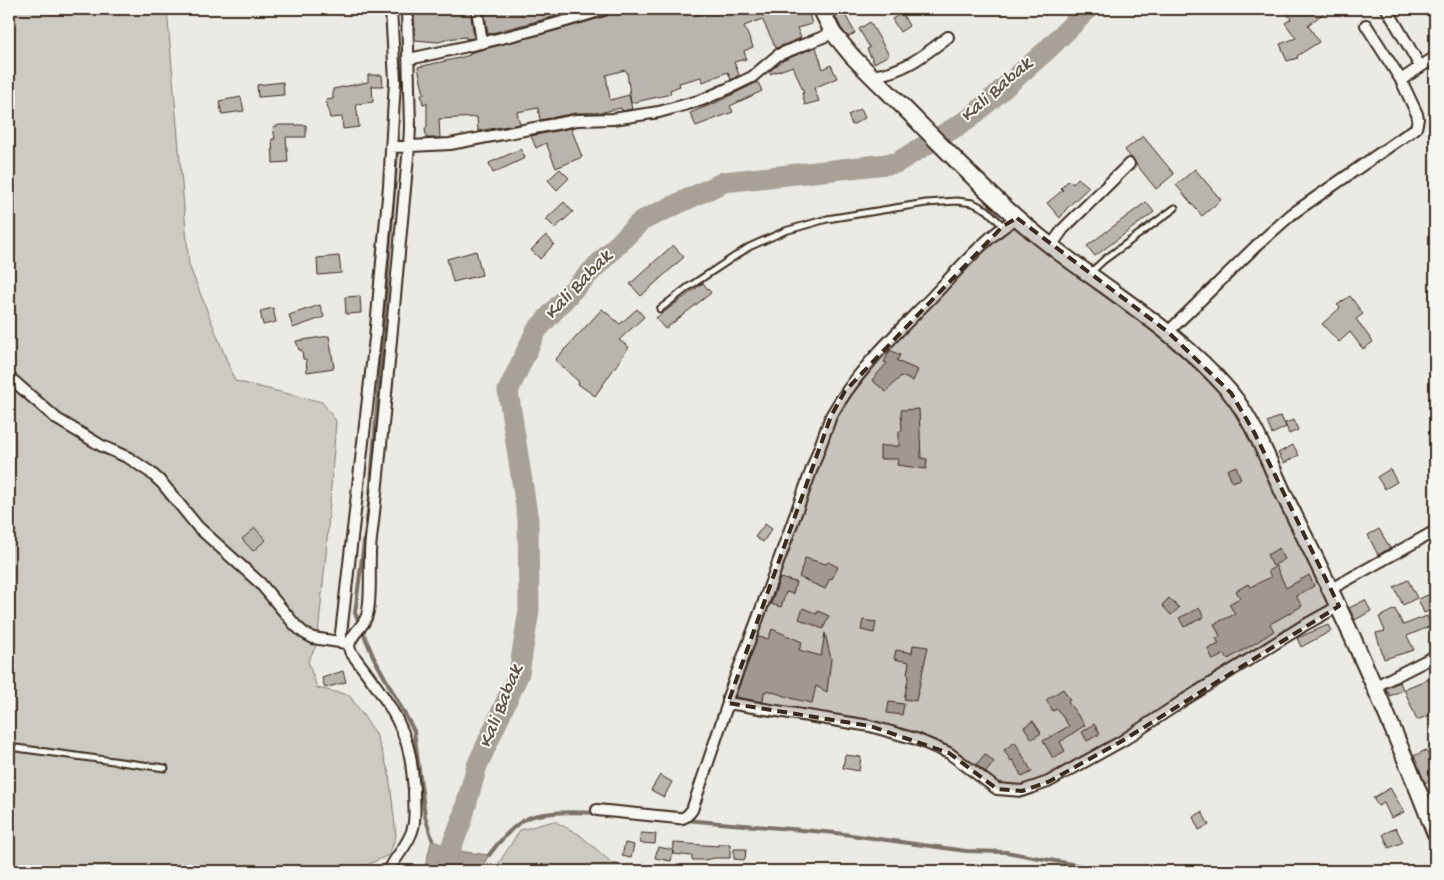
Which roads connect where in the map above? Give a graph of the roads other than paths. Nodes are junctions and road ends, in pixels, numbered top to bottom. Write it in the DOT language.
graph roads {
  1 [pos="392,9"];
  2 [pos="407,9"];
  3 [pos="477,9"];
  4 [pos="605,9"];
  5 [pos="821,9"];
  6 [pos="1392,10"];
  7 [pos="1366,25"];
  8 [pos="834,33"];
  9 [pos="948,37"];
  10 [pos="482,43"];
  11 [pos="1435,56"];
  12 [pos="409,58"];
  13 [pos="1420,66"];
  14 [pos="872,76"];
  15 [pos="1401,80"];
  16 [pos="400,147"];
  17 [pos="1129,164"];
  18 [pos="1174,208"];
  19 [pos="1016,218"];
  20 [pos="1003,226"];
  21 [pos="1051,246"];
  22 [pos="1089,274"];
  23 [pos="660,309"];
  24 [pos="1168,332"];
  25 [pos="383,339"];
  26 [pos="9,377"];
  27 [pos="1435,530"];
  28 [pos="1331,588"];
  29 [pos="1339,606"];
  30 [pos="344,642"];
  31 [pos="1435,656"];
  32 [pos="1374,687"];
  33 [pos="728,703"];
  34 [pos="9,747"];
  35 [pos="165,768"];
  36 [pos="597,810"];
  37 [pos="1435,834"];
  38 [pos="389,871"];
  1 -- 16 [label="street"];
  2 -- 12 [label="street"];
  3 -- 10 [label="street"];
  4 -- 10 [label="street"];
  5 -- 8 [label="street"];
  6 -- 13 [label="street"];
  7 -- 15 [label="street"];
  8 -- 14 [label="street"];
  8 -- 16 [label="street"];
  9 -- 14 [label="street"];
  10 -- 12 [label="street"];
  11 -- 13 [label="street"];
  12 -- 16 [label="street"];
  13 -- 15 [label="street"];
  14 -- 19 [label="street"];
  15 -- 24 [label="street"];
  16 -- 25 [label="street"];
  16 -- 25 [label="street"];
  17 -- 21 [label="street"];
  18 -- 22 [label="lane"];
  19 -- 20 [label="street"];
  19 -- 21 [label="street"];
  20 -- 23 [label="lane"];
  20 -- 33 [label="street"];
  21 -- 22 [label="street"];
  22 -- 24 [label="street"];
  24 -- 28 [label="street"];
  25 -- 30 [label="street"];
  25 -- 30 [label="street"];
  26 -- 30 [label="street"];
  27 -- 28 [label="street"];
  28 -- 29 [label="street"];
  29 -- 32 [label="street"];
  29 -- 33 [label="street"];
  30 -- 38 [label="street"];
  31 -- 32 [label="street"];
  32 -- 37 [label="street"];
  33 -- 36 [label="street"];
  34 -- 35 [label="lane"];
}
